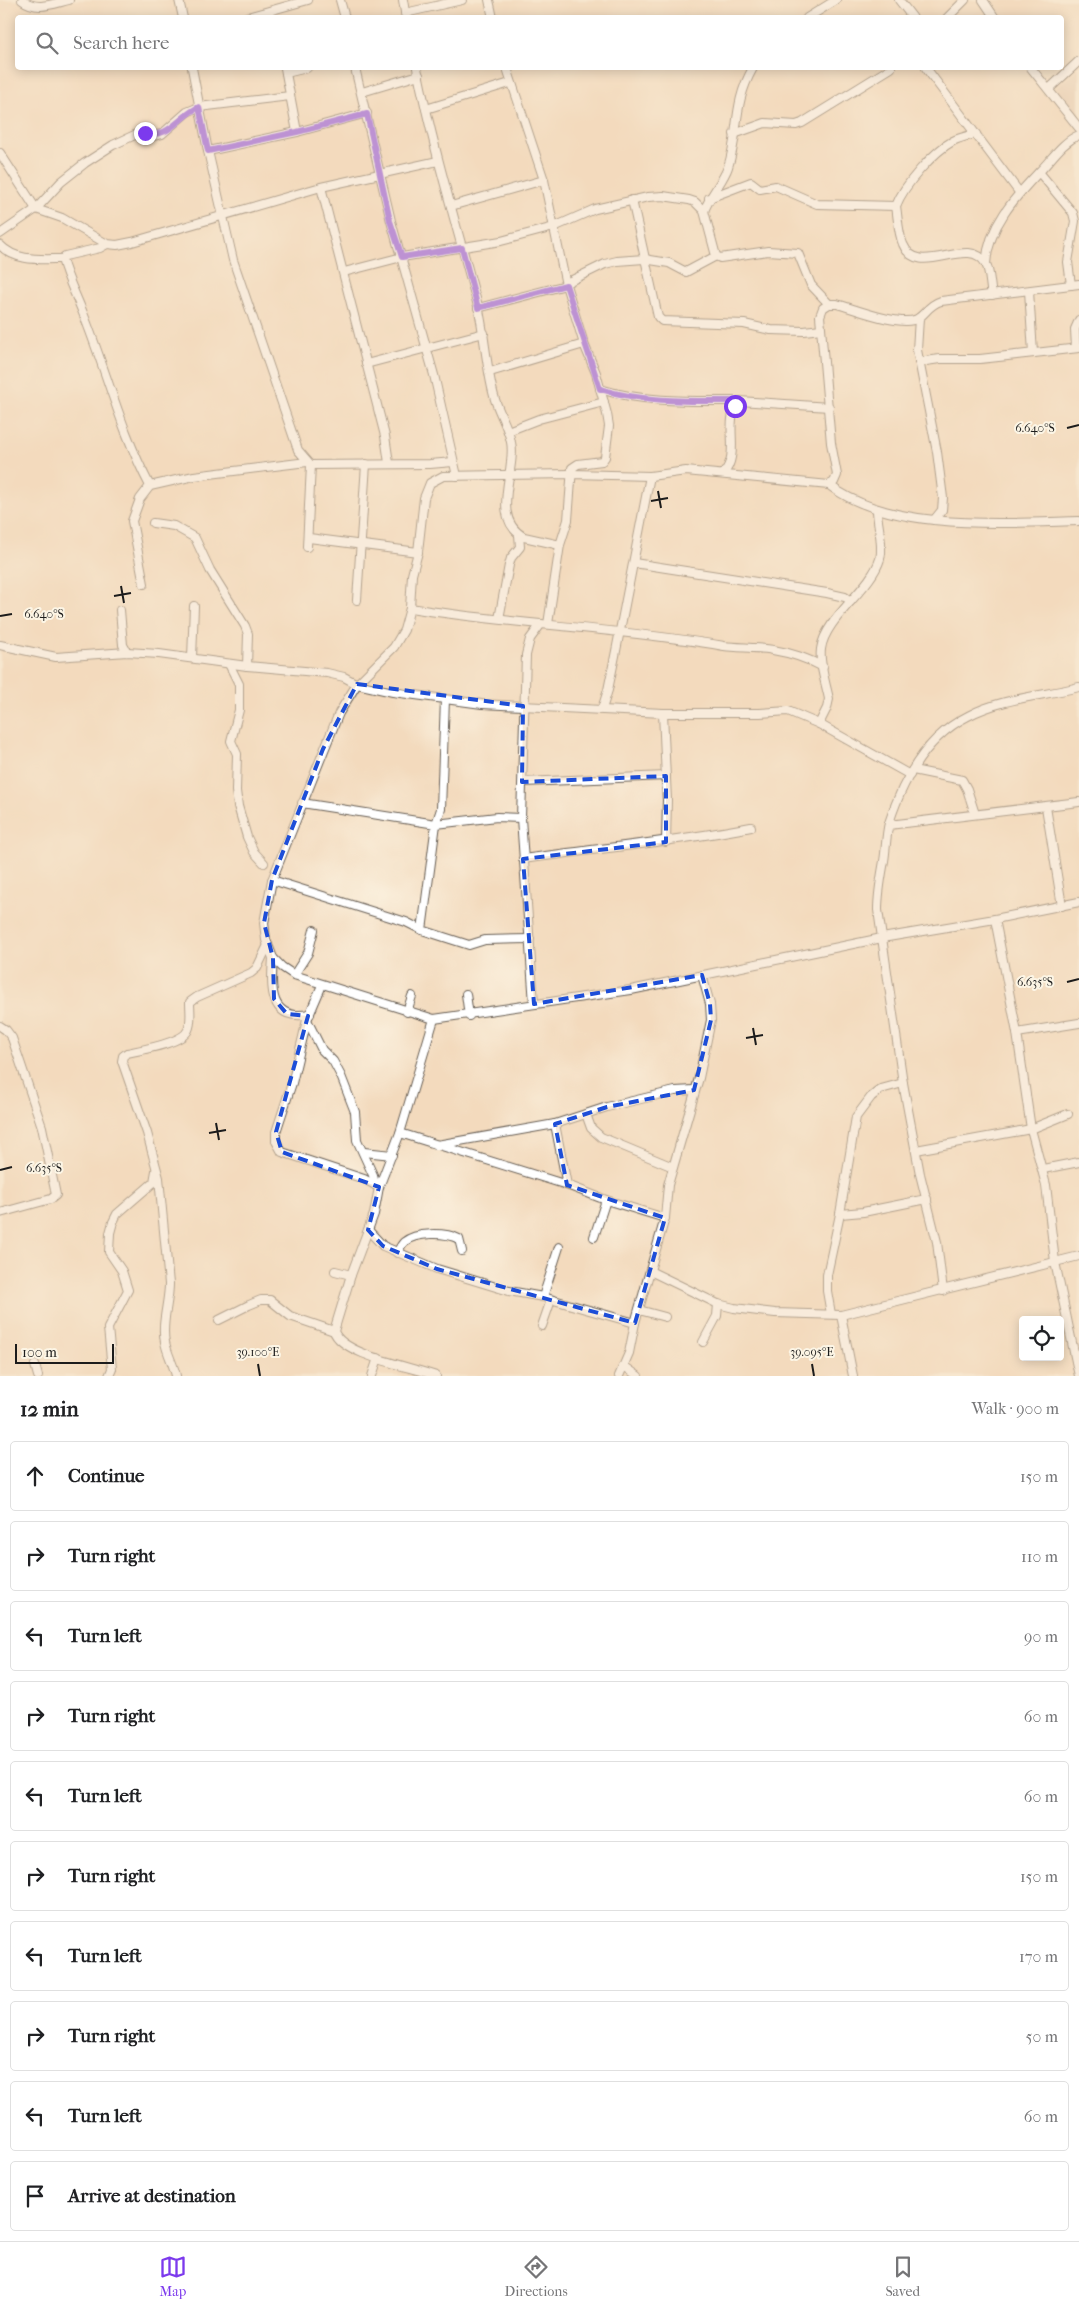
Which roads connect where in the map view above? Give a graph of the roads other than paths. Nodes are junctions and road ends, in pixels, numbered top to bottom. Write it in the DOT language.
graph roads {
  1 [pos="22,0"];
  2 [pos="69,0"];
  3 [pos="179,0"];
  4 [pos="304,0"];
  5 [pos="340,0"];
  6 [pos="403,0"];
  7 [pos="462,0"];
  8 [pos="489,0"];
  9 [pos="836,0"];
  10 [pos="899,0"];
  11 [pos="965,0"];
  12 [pos="983,0"];
  13 [pos="270,14"];
  14 [pos="182,15"];
  15 [pos="343,15"];
  16 [pos="406,15"];
  17 [pos="492,15"];
  18 [pos="812,15"];
  19 [pos="911,15"];
  20 [pos="950,15"];
  21 [pos="992,15"];
  22 [pos="1079,61"];
  23 [pos="192,70"];
  24 [pos="286,70"];
  25 [pos="356,70"];
  26 [pos="418,70"];
  27 [pos="507,70"];
  28 [pos="753,70"];
  29 [pos="888,70"];
  30 [pos="928,70"];
  31 [pos="1032,70"];
  32 [pos="510,83"];
  33 [pos="1049,89"];
  34 [pos="362,92"];
  35 [pos="290,96"];
  36 [pos="199,107"];
  37 [pos="426,109"];
  38 [pos="367,114"];
  39 [pos="1079,128"];
  40 [pos="297,132"];
  41 [pos="734,134"];
  42 [pos="976,134"];
  43 [pos="1079,135"];
  44 [pos="208,151"];
  45 [pos="0,153"];
  46 [pos="438,161"];
  47 [pos="1039,172"];
  48 [pos="380,175"];
  49 [pos="544,180"];
  50 [pos="321,187"];
  51 [pos="1019,192"];
  52 [pos="709,198"];
  53 [pos="632,200"];
  54 [pos="451,206"];
  55 [pos="896,206"];
  56 [pos="36,209"];
  57 [pos="704,211"];
  58 [pos="224,215"];
  59 [pos="554,227"];
  60 [pos="0,234"];
  61 [pos="107,244"];
  62 [pos="0,245"];
  63 [pos="462,248"];
  64 [pos="716,256"];
  65 [pos="402,257"];
  66 [pos="62,259"];
  67 [pos="644,259"];
  68 [pos="986,264"];
  69 [pos="344,272"];
  70 [pos="566,284"];
  71 [pos="1075,285"];
  72 [pos="1029,291"];
  73 [pos="992,295"];
  74 [pos="828,304"];
  75 [pos="478,308"];
  76 [pos="919,318"];
  77 [pos="1079,320"];
  78 [pos="821,329"];
  79 [pos="484,333"];
  80 [pos="584,344"];
  81 [pos="1077,348"];
  82 [pos="427,349"];
  83 [pos="1033,353"];
  84 [pos="919,362"];
  85 [pos="366,364"];
  86 [pos="490,372"];
  87 [pos="600,389"];
  88 [pos="739,401"];
  89 [pos="604,402"];
  90 [pos="829,407"];
  91 [pos="508,431"];
  92 [pos="453,462"];
  93 [pos="389,463"];
  94 [pos="309,464"];
  95 [pos="366,464"];
  96 [pos="508,474"];
  97 [pos="572,474"];
  98 [pos="723,474"];
  99 [pos="457,476"];
  100 [pos="650,476"];
  101 [pos="829,485"];
  102 [pos="150,486"];
  103 [pos="877,510"];
  104 [pos="934,520"];
  105 [pos="1079,521"];
  106 [pos="153,523"];
  107 [pos="519,535"];
  108 [pos="308,538"];
  109 [pos="560,545"];
  110 [pos="361,546"];
  111 [pos="308,547"];
  112 [pos="418,552"];
  113 [pos="634,563"];
  114 [pos="144,584"];
  115 [pos="357,600"];
  116 [pos="851,601"];
  117 [pos="194,606"];
  118 [pos="410,608"];
  119 [pos="120,610"];
  120 [pos="499,618"];
  121 [pos="545,624"];
  122 [pos="618,633"];
  123 [pos="0,645"];
  124 [pos="127,652"];
  125 [pos="192,658"];
  126 [pos="229,664"];
  127 [pos="247,666"];
  128 [pos="823,667"];
  129 [pos="357,684"];
  130 [pos="1079,687"];
  131 [pos="445,699"];
  132 [pos="523,706"];
  133 [pos="602,709"];
  134 [pos="663,713"];
  135 [pos="819,724"];
  136 [pos="912,772"];
  137 [pos="666,776"];
  138 [pos="523,782"];
  139 [pos="1079,802"];
  140 [pos="302,803"];
  141 [pos="1046,806"];
  142 [pos="975,814"];
  143 [pos="521,818"];
  144 [pos="436,824"];
  145 [pos="889,825"];
  146 [pos="751,827"];
  147 [pos="666,842"];
  148 [pos="523,860"];
  149 [pos="264,862"];
  150 [pos="272,880"];
  151 [pos="1079,902"];
  152 [pos="1062,906"];
  153 [pos="995,919"];
  154 [pos="314,930"];
  155 [pos="422,930"];
  156 [pos="882,938"];
  157 [pos="530,939"];
  158 [pos="268,945"];
  159 [pos="273,958"];
  160 [pos="294,975"];
  161 [pos="702,975"];
  162 [pos="322,985"];
  163 [pos="466,994"];
  164 [pos="412,996"];
  165 [pos="534,1004"];
  166 [pos="407,1012"];
  167 [pos="469,1016"];
  168 [pos="308,1017"];
  169 [pos="434,1019"];
  170 [pos="1079,1023"];
  171 [pos="0,1026"];
  172 [pos="1017,1032"];
  173 [pos="903,1083"];
  174 [pos="694,1090"];
  175 [pos="586,1114"];
  176 [pos="1068,1114"];
  177 [pos="555,1124"];
  178 [pos="1031,1128"];
  179 [pos="400,1133"];
  180 [pos="436,1146"];
  181 [pos="916,1150"];
  182 [pos="364,1152"];
  183 [pos="392,1155"];
  184 [pos="1079,1162"];
  185 [pos="156,1166"];
  186 [pos="673,1167"];
  187 [pos="1043,1169"];
  188 [pos="568,1185"];
  189 [pos="377,1186"];
  190 [pos="927,1199"];
  191 [pos="606,1200"];
  192 [pos="0,1213"];
  193 [pos="840,1214"];
  194 [pos="666,1218"];
  195 [pos="368,1230"];
  196 [pos="594,1237"];
  197 [pos="560,1247"];
  198 [pos="462,1251"];
  199 [pos="398,1253"];
  200 [pos="1079,1256"];
  201 [pos="1055,1262"];
  202 [pos="335,1271"];
  203 [pos="650,1271"];
  204 [pos="351,1275"];
  205 [pos="943,1291"];
  206 [pos="547,1299"];
  207 [pos="718,1304"];
  208 [pos="639,1310"];
  209 [pos="831,1314"];
  210 [pos="841,1315"];
  211 [pos="665,1317"];
  212 [pos="219,1320"];
  213 [pos="635,1323"];
  214 [pos="542,1326"];
  215 [pos="334,1331"];
  216 [pos="703,1342"];
  217 [pos="378,1358"];
  218 [pos="35,1365"];
  219 [pos="624,1366"];
  220 [pos="38,1376"];
  221 [pos="109,1376"];
  222 [pos="176,1376"];
  223 [pos="372,1376"];
  224 [pos="436,1376"];
  225 [pos="619,1376"];
  226 [pos="638,1376"];
  227 [pos="853,1376"];
  228 [pos="1079,1376"];
  1 -- 2 [label="street"];
  3 -- 14 [label="street"];
  4 -- 13 [label="street"];
  5 -- 15 [label="street"];
  6 -- 16 [label="street"];
  7 -- 16 [label="street"];
  8 -- 17 [label="street"];
  9 -- 18 [label="street"];
  10 -- 19 [label="street"];
  11 -- 20 [label="street"];
  12 -- 21 [label="street"];
  22 -- 33 [label="street"];
  23 -- 36 [label="street"];
  24 -- 35 [label="street"];
  25 -- 34 [label="street"];
  26 -- 34 [label="street"];
  26 -- 37 [label="street"];
  27 -- 32 [label="street"];
  28 -- 41 [label="street"];
  29 -- 41 [label="street"];
  30 -- 42 [label="street"];
  31 -- 33 [label="street"];
  32 -- 37 [label="street"];
  32 -- 49 [label="street"];
  33 -- 39 [label="street"];
  34 -- 38 [label="street"];
  35 -- 36 [label="street"];
  35 -- 40 [label="street"];
  36 -- 44 [label="street"];
  36 -- 56 [label="street"];
  37 -- 46 [label="street"];
  38 -- 40 [label="street"];
  38 -- 48 [label="street"];
  40 -- 44 [label="street"];
  41 -- 52 [label="street"];
  42 -- 51 [label="street"];
  42 -- 55 [label="street"];
  43 -- 47 [label="street"];
  44 -- 58 [label="street"];
  45 -- 56 [label="street"];
  46 -- 48 [label="street"];
  46 -- 54 [label="street"];
  47 -- 51 [label="street"];
  47 -- 71 [label="street"];
  48 -- 50 [label="street"];
  48 -- 65 [label="street"];
  49 -- 54 [label="street"];
  49 -- 59 [label="street"];
  50 -- 58 [label="street"];
  50 -- 69 [label="street"];
  51 -- 68 [label="street"];
  52 -- 55 [label="street"];
  52 -- 57 [label="street"];
  53 -- 57 [label="street"];
  53 -- 59 [label="street"];
  53 -- 67 [label="street"];
  54 -- 63 [label="street"];
  55 -- 68 [label="street"];
  56 -- 60 [label="street"];
  56 -- 61 [label="street"];
  57 -- 64 [label="street"];
  58 -- 61 [label="street"];
  58 -- 94 [label="street"];
  59 -- 63 [label="street"];
  59 -- 70 [label="street"];
  61 -- 66 [label="street"];
  62 -- 66 [label="street"];
  63 -- 65 [label="street"];
  63 -- 75 [label="street"];
  64 -- 67 [label="street"];
  64 -- 74 [label="street"];
  65 -- 69 [label="street"];
  65 -- 82 [label="street"];
  66 -- 102 [label="street"];
  67 -- 70 [label="street"];
  67 -- 78 [label="street"];
  68 -- 73 [label="street"];
  69 -- 85 [label="street"];
  70 -- 75 [label="street"];
  70 -- 80 [label="street"];
  71 -- 72 [label="street"];
  72 -- 73 [label="street"];
  72 -- 83 [label="street"];
  73 -- 76 [label="street"];
  74 -- 76 [label="street"];
  74 -- 78 [label="street"];
  75 -- 79 [label="street"];
  76 -- 84 [label="street"];
  77 -- 81 [label="street"];
  78 -- 90 [label="street"];
  79 -- 82 [label="street"];
  79 -- 86 [label="street"];
  80 -- 86 [label="street"];
  80 -- 87 [label="street"];
  81 -- 83 [label="street"];
  82 -- 85 [label="street"];
  82 -- 92 [label="street"];
  83 -- 84 [label="street"];
  84 -- 104 [label="street"];
  85 -- 93 [label="street"];
  86 -- 91 [label="street"];
  87 -- 88 [label="street"];
  87 -- 89 [label="street"];
  88 -- 90 [label="street"];
  88 -- 98 [label="street"];
  89 -- 91 [label="street"];
  89 -- 97 [label="street"];
  90 -- 101 [label="street"];
  91 -- 96 [label="street"];
  92 -- 93 [label="street"];
  92 -- 99 [label="street"];
  93 -- 95 [label="street"];
  94 -- 95 [label="street"];
  94 -- 102 [label="street"];
  94 -- 108 [label="street"];
  95 -- 110 [label="street"];
  96 -- 97 [label="street"];
  96 -- 99 [label="street"];
  96 -- 107 [label="street"];
  97 -- 100 [label="street"];
  97 -- 109 [label="street"];
  98 -- 100 [label="street"];
  98 -- 101 [label="street"];
  99 -- 112 [label="street"];
  100 -- 113 [label="street"];
  101 -- 103 [label="street"];
  102 -- 114 [label="street"];
  103 -- 104 [label="street"];
  103 -- 116 [label="street"];
  104 -- 105 [label="street"];
  106 -- 127 [label="street"];
  107 -- 109 [label="street"];
  107 -- 120 [label="street"];
  108 -- 110 [label="street"];
  108 -- 111 [label="street"];
  109 -- 121 [label="street"];
  110 -- 112 [label="street"];
  110 -- 115 [label="street"];
  112 -- 118 [label="street"];
  113 -- 116 [label="street"];
  113 -- 122 [label="street"];
  116 -- 128 [label="street"];
  117 -- 125 [label="street"];
  118 -- 120 [label="street"];
  118 -- 129 [label="street"];
  119 -- 124 [label="street"];
  120 -- 121 [label="street"];
  121 -- 122 [label="street"];
  121 -- 132 [label="street"];
  122 -- 128 [label="street"];
  122 -- 133 [label="street"];
  123 -- 124 [label="street"];
  124 -- 125 [label="street"];
  125 -- 126 [label="street"];
  126 -- 127 [label="street"];
  126 -- 149 [label="street"];
  127 -- 129 [label="street"];
  128 -- 135 [label="street"];
  129 -- 131 [label="street"];
  129 -- 140 [label="street"];
  130 -- 136 [label="street"];
  131 -- 132 [label="street"];
  131 -- 144 [label="street"];
  132 -- 133 [label="street"];
  132 -- 138 [label="street"];
  133 -- 134 [label="street"];
  134 -- 135 [label="street"];
  134 -- 137 [label="street"];
  135 -- 136 [label="street"];
  136 -- 142 [label="street"];
  136 -- 145 [label="street"];
  137 -- 138 [label="street"];
  137 -- 147 [label="street"];
  138 -- 143 [label="street"];
  139 -- 141 [label="street"];
  140 -- 144 [label="street"];
  140 -- 150 [label="street"];
  141 -- 142 [label="street"];
  141 -- 152 [label="street"];
  142 -- 145 [label="street"];
  143 -- 144 [label="street"];
  143 -- 148 [label="street"];
  144 -- 155 [label="street"];
  145 -- 156 [label="street"];
  146 -- 147 [label="street"];
  147 -- 148 [label="street"];
  148 -- 157 [label="street"];
  150 -- 155 [label="street"];
  150 -- 158 [label="street"];
  151 -- 152 [label="street"];
  152 -- 153 [label="street"];
  153 -- 156 [label="street"];
  153 -- 172 [label="street"];
  154 -- 160 [label="street"];
  155 -- 157 [label="street"];
  156 -- 161 [label="street"];
  156 -- 173 [label="street"];
  157 -- 165 [label="street"];
  158 -- 159 [label="street"];
  158 -- 185 [label="street"];
  159 -- 160 [label="street"];
  159 -- 168 [label="street"];
  160 -- 162 [label="street"];
  161 -- 165 [label="street"];
  161 -- 174 [label="street"];
  162 -- 166 [label="street"];
  162 -- 168 [label="street"];
  163 -- 167 [label="street"];
  164 -- 166 [label="street"];
  165 -- 167 [label="street"];
  166 -- 169 [label="street"];
  167 -- 169 [label="street"];
  168 -- 182 [label="street"];
  168 -- 189 [label="street"];
  169 -- 179 [label="street"];
  170 -- 172 [label="street"];
  171 -- 192 [label="street"];
  172 -- 178 [label="street"];
  173 -- 181 [label="street"];
  173 -- 193 [label="street"];
  174 -- 175 [label="street"];
  174 -- 186 [label="street"];
  175 -- 177 [label="street"];
  175 -- 186 [label="street"];
  176 -- 178 [label="street"];
  177 -- 180 [label="street"];
  177 -- 188 [label="street"];
  178 -- 181 [label="street"];
  178 -- 187 [label="street"];
  179 -- 180 [label="street"];
  179 -- 183 [label="street"];
  180 -- 188 [label="street"];
  181 -- 190 [label="street"];
  182 -- 183 [label="street"];
  182 -- 189 [label="street"];
  183 -- 189 [label="street"];
  184 -- 187 [label="street"];
  185 -- 221 [label="street"];
  185 -- 222 [label="street"];
  186 -- 194 [label="street"];
  187 -- 201 [label="street"];
  188 -- 191 [label="street"];
  189 -- 195 [label="street"];
  190 -- 193 [label="street"];
  190 -- 205 [label="street"];
  191 -- 194 [label="street"];
  191 -- 196 [label="street"];
  193 -- 209 [label="street"];
  194 -- 203 [label="street"];
  195 -- 199 [label="street"];
  195 -- 204 [label="street"];
  197 -- 206 [label="street"];
  198 -- 199 [label="street"];
  199 -- 206 [label="street"];
  200 -- 201 [label="street"];
  201 -- 205 [label="street"];
  201 -- 228 [label="street"];
  202 -- 204 [label="street"];
  203 -- 207 [label="street"];
  203 -- 208 [label="street"];
  204 -- 215 [label="street"];
  205 -- 210 [label="street"];
  206 -- 213 [label="street"];
  206 -- 214 [label="street"];
  207 -- 209 [label="street"];
  207 -- 216 [label="street"];
  208 -- 211 [label="street"];
  208 -- 213 [label="street"];
  209 -- 210 [label="street"];
  210 -- 227 [label="street"];
  212 -- 215 [label="street"];
  213 -- 219 [label="street"];
  215 -- 217 [label="street"];
  217 -- 223 [label="street"];
  217 -- 224 [label="street"];
  218 -- 220 [label="street"];
  219 -- 225 [label="street"];
  219 -- 226 [label="street"];
}
